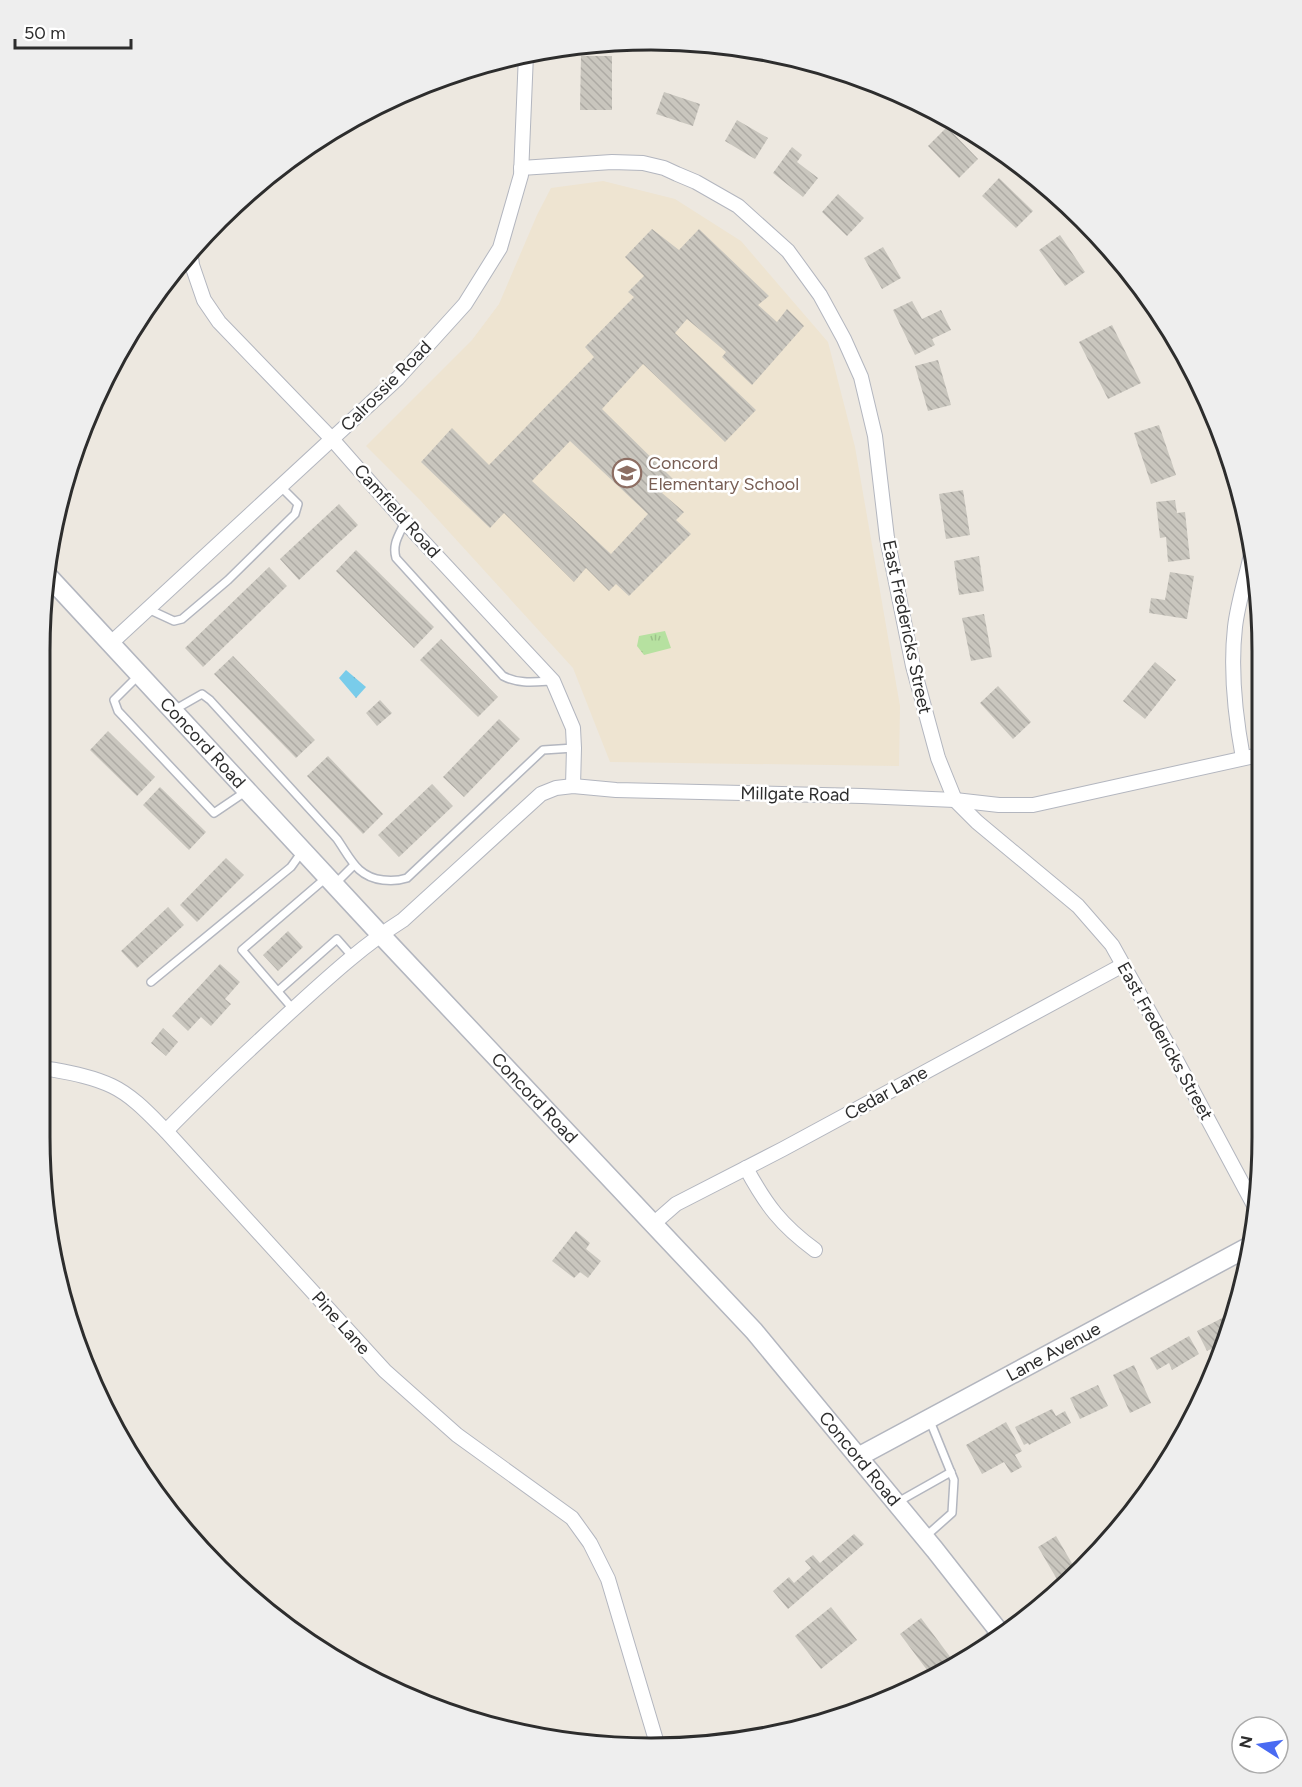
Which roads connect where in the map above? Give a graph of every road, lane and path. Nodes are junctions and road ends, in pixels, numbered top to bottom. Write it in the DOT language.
graph roads {
  1 [pos="526,63"];
  2 [pos="521,168"];
  3 [pos="192,263"];
  4 [pos="332,440"];
  5 [pos="281,487"];
  6 [pos="405,522"];
  7 [pos="1247,572"];
  8 [pos="54,582"];
  9 [pos="148,609"];
  10 [pos="110,644"];
  11 [pos="140,675"];
  12 [pos="554,681"];
  13 [pos="173,710"];
  14 [pos="574,748"];
  15 [pos="1252,756"];
  16 [pos="1243,758"];
  17 [pos="573,786"];
  18 [pos="247,790"];
  19 [pos="955,800"];
  20 [pos="303,851"];
  21 [pos="354,865"];
  22 [pos="331,880"];
  23 [pos="380,934"];
  24 [pos="352,956"];
  25 [pos="1123,965"];
  26 [pos="151,982"];
  27 [pos="278,991"];
  28 [pos="293,1009"];
  29 [pos="50,1069"];
  30 [pos="166,1131"];
  31 [pos="746,1168"];
  32 [pos="1249,1196"];
  33 [pos="652,1225"];
  34 [pos="815,1250"];
  35 [pos="1241,1251"];
  36 [pos="929,1419"];
  37 [pos="858,1457"];
  38 [pos="951,1472"];
  39 [pos="896,1503"];
  40 [pos="925,1537"];
  41 [pos="997,1628"];
  42 [pos="655,1738"];
  1 -- 2 [label="street, Calrossie Road"];
  2 -- 4 [label="street, Calrossie Road"];
  2 -- 19 [label="street, East Fredericks Street"];
  3 -- 4 [label="street, Camfield Road"];
  4 -- 5 [label="street, Calrossie Road"];
  4 -- 6 [label="street, Camfield Road"];
  5 -- 9 [label="street, Calrossie Road"];
  5 -- 9 [label="lane"];
  6 -- 12 [label="street, Camfield Road"];
  6 -- 12 [label="lane"];
  7 -- 16 [label="street"];
  8 -- 10 [label="street, Concord Road"];
  9 -- 10 [label="street, Calrossie Road"];
  10 -- 11 [label="street, Concord Road"];
  11 -- 13 [label="street, Concord Road"];
  11 -- 18 [label="lane"];
  12 -- 14 [label="street, Camfield Road"];
  13 -- 18 [label="street, Concord Road"];
  13 -- 21 [label="lane"];
  14 -- 17 [label="street, Camfield Road"];
  14 -- 21 [label="lane"];
  15 -- 16 [label="street, Millgate Road"];
  16 -- 19 [label="street, Millgate Road"];
  17 -- 19 [label="street, Millgate Road"];
  17 -- 23 [label="street, Millgate Road"];
  18 -- 20 [label="street, Concord Road"];
  19 -- 25 [label="street, East Fredericks Street"];
  20 -- 22 [label="street, Concord Road"];
  20 -- 26 [label="lane"];
  21 -- 22 [label="lane"];
  22 -- 23 [label="street, Concord Road"];
  22 -- 27 [label="lane"];
  23 -- 24 [label="street"];
  23 -- 33 [label="street, Concord Road"];
  24 -- 27 [label="lane"];
  24 -- 28 [label="street"];
  25 -- 31 [label="street, Cedar Lane"];
  25 -- 32 [label="street, East Fredericks Street"];
  27 -- 28 [label="lane"];
  28 -- 30 [label="street"];
  29 -- 30 [label="street, Pine Lane"];
  30 -- 42 [label="street, Pine Lane"];
  31 -- 33 [label="street, Cedar Lane"];
  31 -- 34 [label="street"];
  33 -- 37 [label="street, Concord Road"];
  35 -- 36 [label="street, Lane Avenue"];
  36 -- 37 [label="street, Lane Avenue"];
  36 -- 38 [label="lane"];
  37 -- 39 [label="street, Concord Road"];
  38 -- 39 [label="lane"];
  38 -- 40 [label="lane"];
  39 -- 40 [label="street, Concord Road"];
  40 -- 41 [label="street, Concord Road"];
}
